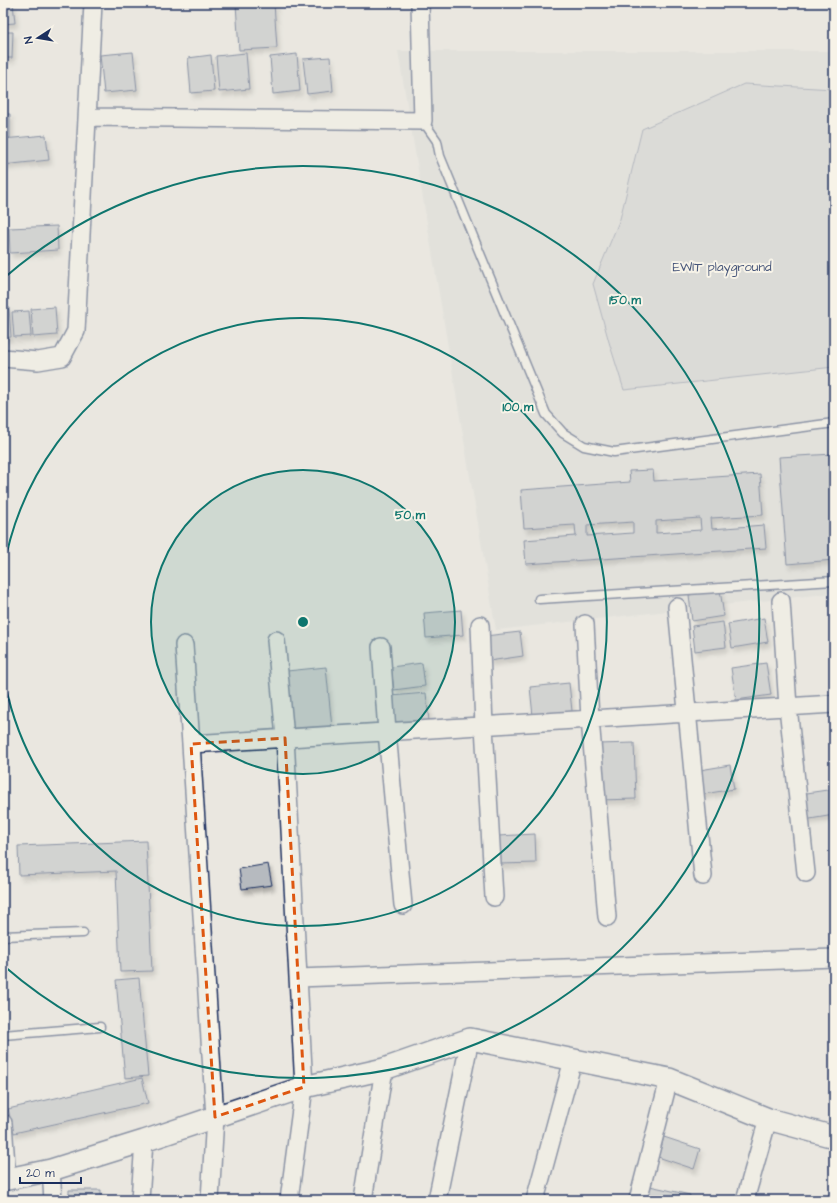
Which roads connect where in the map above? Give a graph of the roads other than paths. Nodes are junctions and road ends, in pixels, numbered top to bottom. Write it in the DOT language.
graph roads {
  1 [pos="94,3"];
  2 [pos="420,3"];
  3 [pos="88,117"];
  4 [pos="423,121"];
  5 [pos="3,358"];
  6 [pos="834,423"];
  7 [pos="834,582"];
  8 [pos="539,599"];
  9 [pos="781,601"];
  10 [pos="677,607"];
  11 [pos="585,624"];
  12 [pos="480,625"];
  13 [pos="276,640"];
  14 [pos="184,645"];
  15 [pos="381,647"];
  16 [pos="834,704"];
  17 [pos="788,707"];
  18 [pos="687,714"];
  19 [pos="590,719"];
  20 [pos="484,726"];
  21 [pos="387,732"];
  22 [pos="285,738"];
  23 [pos="190,744"];
  24 [pos="806,873"];
  25 [pos="703,876"];
  26 [pos="494,897"];
  27 [pos="403,905"];
  28 [pos="607,917"];
  29 [pos="83,933"];
  30 [pos="3,936"];
  31 [pos="834,958"];
  32 [pos="298,978"];
  33 [pos="100,1027"];
  34 [pos="3,1035"];
  35 [pos="470,1039"];
  36 [pos="573,1060"];
  37 [pos="384,1070"];
  38 [pos="670,1079"];
  39 [pos="304,1087"];
  40 [pos="216,1117"];
  41 [pos="768,1120"];
  42 [pos="3,1123"];
  43 [pos="834,1137"];
  44 [pos="144,1141"];
  45 [pos="51,1170"];
  46 [pos="5,1179"];
  47 [pos="53,1200"];
  48 [pos="140,1200"];
  49 [pos="210,1200"];
  50 [pos="289,1200"];
  51 [pos="364,1200"];
  52 [pos="437,1200"];
  53 [pos="535,1200"];
  54 [pos="638,1200"];
  55 [pos="744,1200"];
  1 -- 3 [label="street"];
  2 -- 4 [label="street"];
  3 -- 4 [label="street"];
  3 -- 5 [label="street"];
  4 -- 6 [label="lane"];
  7 -- 8 [label="lane"];
  9 -- 17 [label="street"];
  10 -- 18 [label="street"];
  11 -- 19 [label="street"];
  12 -- 20 [label="street"];
  13 -- 22 [label="street"];
  14 -- 23 [label="street"];
  15 -- 21 [label="street"];
  16 -- 17 [label="street"];
  17 -- 18 [label="street"];
  17 -- 24 [label="street"];
  18 -- 19 [label="street"];
  18 -- 25 [label="street"];
  19 -- 20 [label="street"];
  19 -- 28 [label="street"];
  20 -- 21 [label="street"];
  20 -- 26 [label="street"];
  21 -- 22 [label="street"];
  21 -- 27 [label="street"];
  22 -- 23 [label="street"];
  22 -- 32 [label="street"];
  23 -- 40 [label="street"];
  29 -- 30 [label="lane"];
  31 -- 32 [label="street"];
  32 -- 39 [label="street"];
  33 -- 34 [label="lane"];
  35 -- 36 [label="street"];
  35 -- 37 [label="street"];
  35 -- 52 [label="street"];
  36 -- 38 [label="street"];
  36 -- 53 [label="street"];
  37 -- 39 [label="street"];
  37 -- 51 [label="street"];
  38 -- 41 [label="street"];
  38 -- 54 [label="street"];
  39 -- 40 [label="street"];
  39 -- 50 [label="street"];
  40 -- 44 [label="street"];
  40 -- 49 [label="street"];
  41 -- 43 [label="street"];
  41 -- 55 [label="street"];
  42 -- 46 [label="street"];
  44 -- 45 [label="street"];
  44 -- 48 [label="street"];
  45 -- 46 [label="street"];
  45 -- 47 [label="street"];
}
